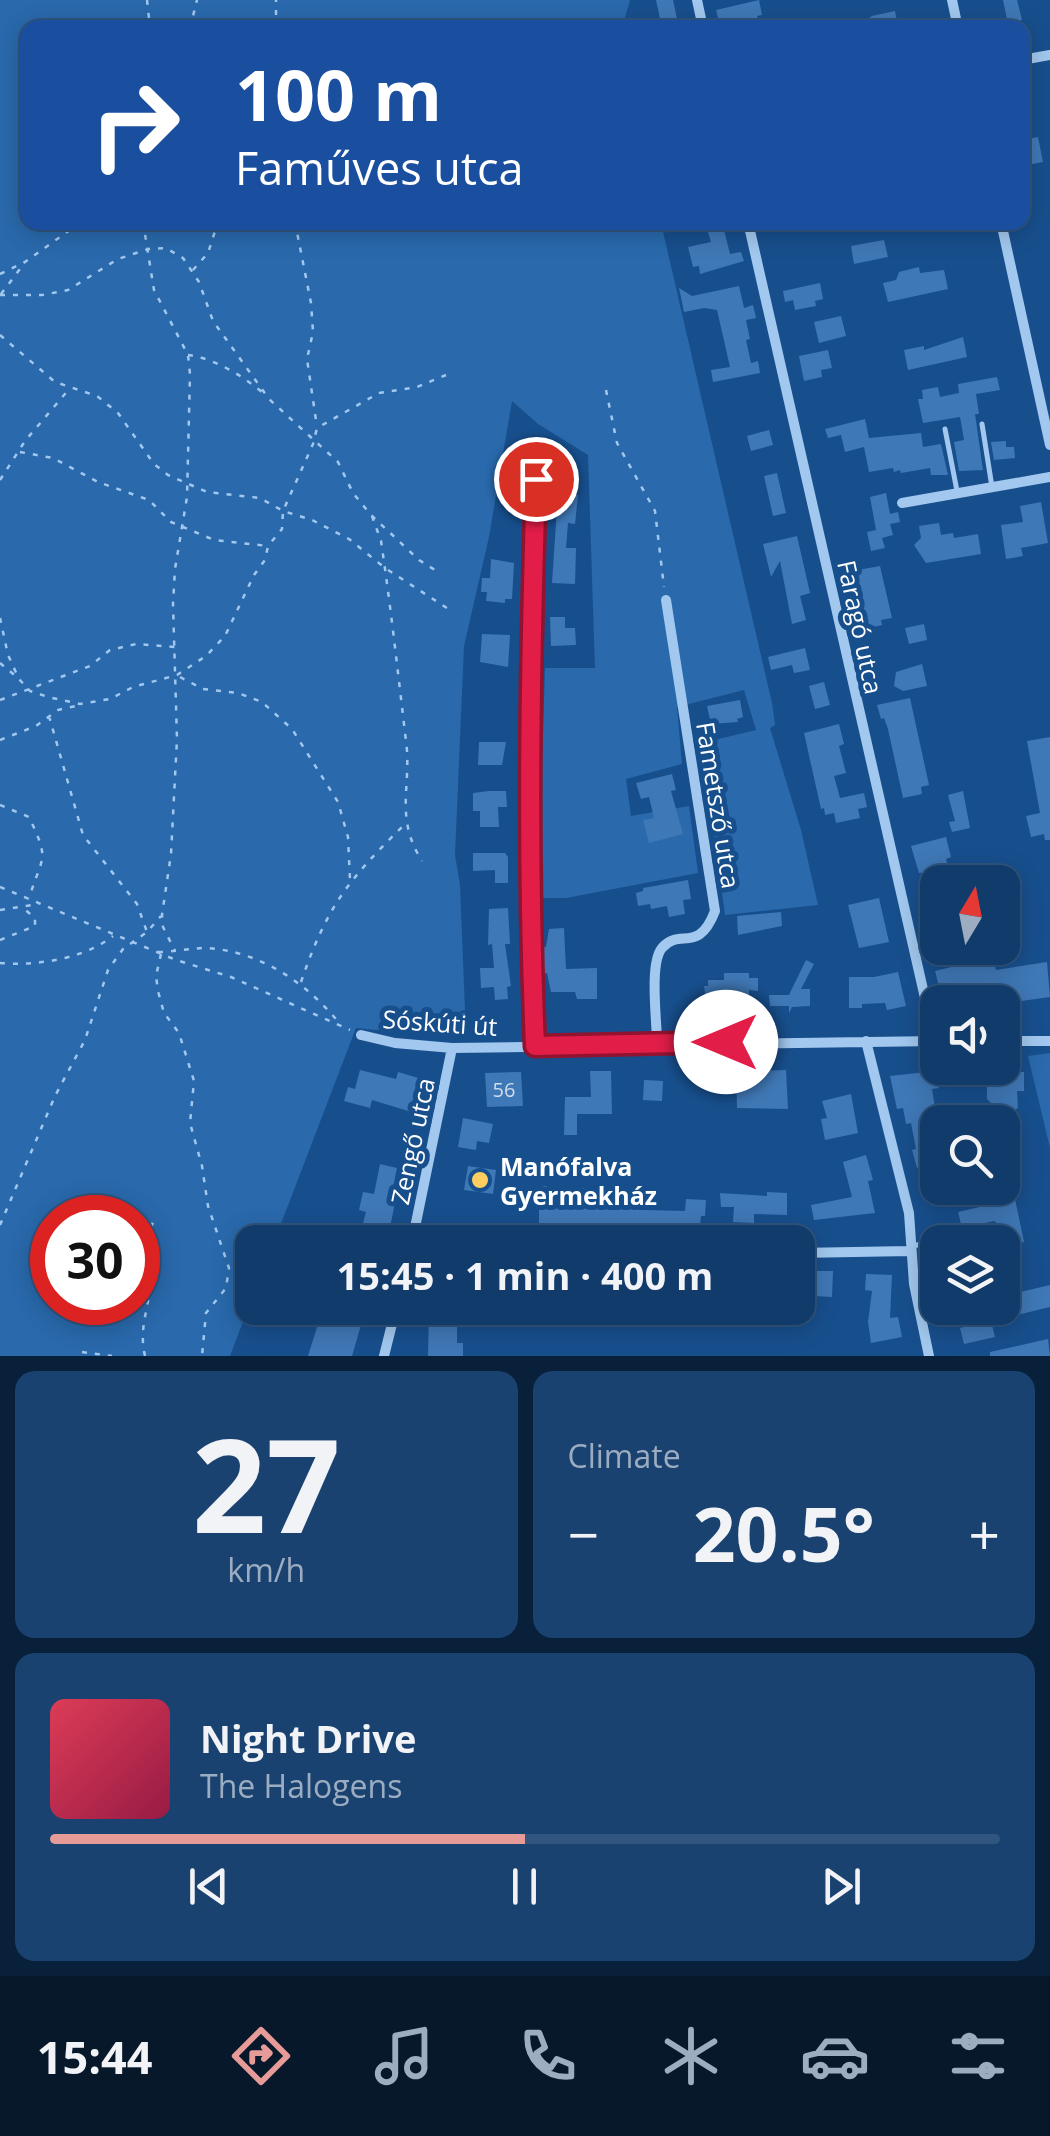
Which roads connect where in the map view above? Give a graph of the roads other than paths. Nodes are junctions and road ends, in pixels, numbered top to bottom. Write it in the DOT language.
graph roads {
  1 [pos="750,230"];
  2 [pos="1003,230"];
  3 [pos="982,424"];
  4 [pos="945,429"];
  5 [pos="1050,444"];
  6 [pos="1050,476"];
  7 [pos="536,479"];
  8 [pos="992,487"];
  9 [pos="957,494"];
  10 [pos="902,503"];
  11 [pos="666,600"];
  12 [pos="530,916"];
  13 [pos="921,985"];
  14 [pos="360,1035"];
  15 [pos="866,1041"];
  16 [pos="920,1041"];
  17 [pos="1020,1041"];
  18 [pos="657,1042"];
  19 [pos="1050,1042"];
  20 [pos="535,1046"];
  21 [pos="452,1048"];
  22 [pos="416,1225"];
  23 [pos="920,1246"];
  24 [pos="910,1249"];
  25 [pos="815,1252"];
  26 [pos="920,1275"];
  27 [pos="913,1276"];
  28 [pos="392,1325"];
  29 [pos="384,1356"];
  30 [pos="929,1356"];
  1 -- 13 [label="street, Faragó utca"];
  2 -- 5 [label="street"];
  3 -- 8 [label="lane"];
  4 -- 9 [label="lane"];
  6 -- 8 [label="street"];
  7 -- 12 [label="street"];
  8 -- 9 [label="street"];
  9 -- 10 [label="street"];
  11 -- 18 [label="street, Fametsző utca"];
  12 -- 20 [label="lane"];
  14 -- 21 [label="street, Sóskúti út"];
  15 -- 16 [label="street, Sóskúti út"];
  15 -- 18 [label="street, Sóskúti út"];
  15 -- 24 [label="street"];
  17 -- 19 [label="street"];
  18 -- 20 [label="street, Sóskúti út"];
  20 -- 21 [label="street, Sóskúti út"];
  21 -- 22 [label="street, Zengő utca"];
  23 -- 24 [label="lane"];
  24 -- 25 [label="street"];
  24 -- 27 [label="street"];
  26 -- 27 [label="lane"];
  27 -- 30 [label="street"];
  28 -- 29 [label="street"];
}
